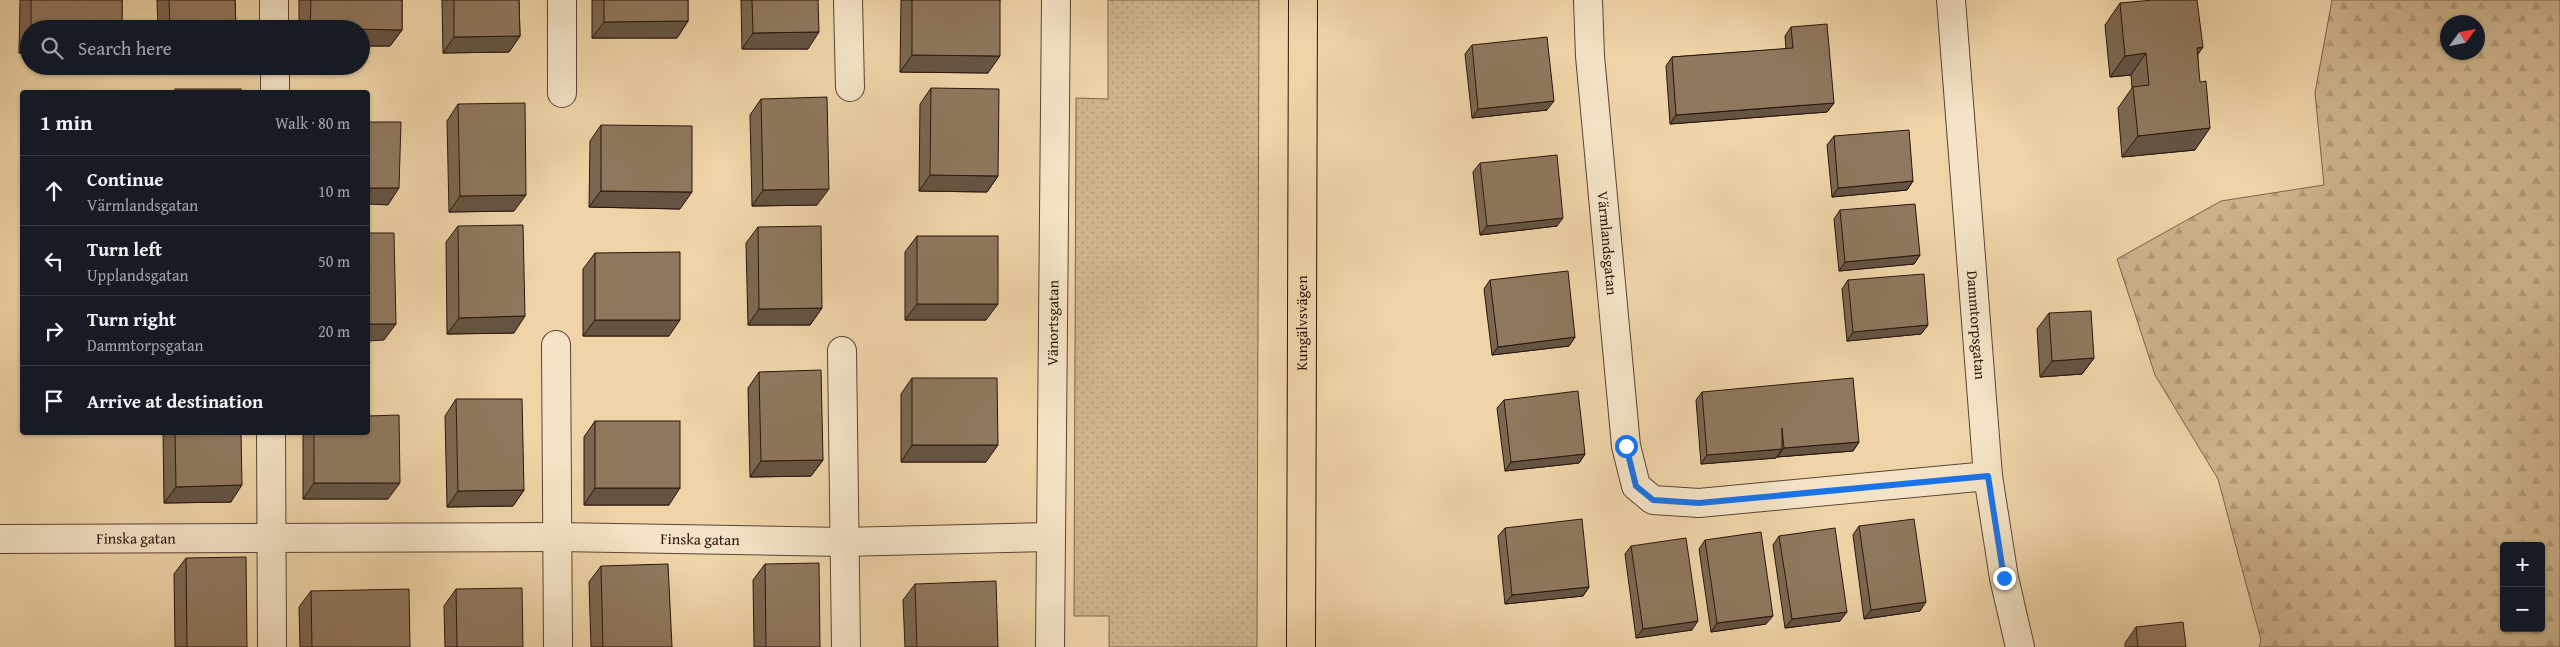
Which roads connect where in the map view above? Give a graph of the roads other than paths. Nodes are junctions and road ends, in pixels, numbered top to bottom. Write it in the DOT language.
graph roads {
  1 [pos="274,0"];
  2 [pos="562,0"];
  3 [pos="848,0"];
  4 [pos="1056,0"];
  5 [pos="1303,0"];
  6 [pos="1588,0"];
  7 [pos="1951,0"];
  8 [pos="274,20"];
  9 [pos="275,75"];
  10 [pos="850,87"];
  11 [pos="276,90"];
  12 [pos="562,93"];
  13 [pos="556,346"];
  14 [pos="842,351"];
  15 [pos="271,435"];
  16 [pos="1988,476"];
  17 [pos="272,537"];
  18 [pos="557,537"];
  19 [pos="1050,537"];
  20 [pos="0,538"];
  21 [pos="844,542"];
  22 [pos="272,647"];
  23 [pos="558,647"];
  24 [pos="846,647"];
  25 [pos="1050,647"];
  26 [pos="1301,647"];
  27 [pos="2020,647"];
  1 -- 8 [label="street"];
  2 -- 12 [label="street"];
  3 -- 10 [label="street"];
  4 -- 19 [label="street, Vänortsgatan"];
  5 -- 26 [label="main road, Kungälvsvägen"];
  6 -- 16 [label="street, Värmlandsgatan"];
  7 -- 16 [label="street, Dammtorpsgatan"];
  9 -- 11 [label="street"];
  13 -- 18 [label="street"];
  14 -- 21 [label="street"];
  15 -- 17 [label="street"];
  16 -- 27 [label="street, Dammtorpsgatan"];
  17 -- 18 [label="street, Finska gatan"];
  17 -- 20 [label="street, Finska gatan"];
  17 -- 22 [label="street"];
  18 -- 21 [label="street, Finska gatan"];
  18 -- 23 [label="street"];
  19 -- 21 [label="street, Finska gatan"];
  19 -- 25 [label="street, Vänortsgatan"];
  21 -- 24 [label="street"];
}
